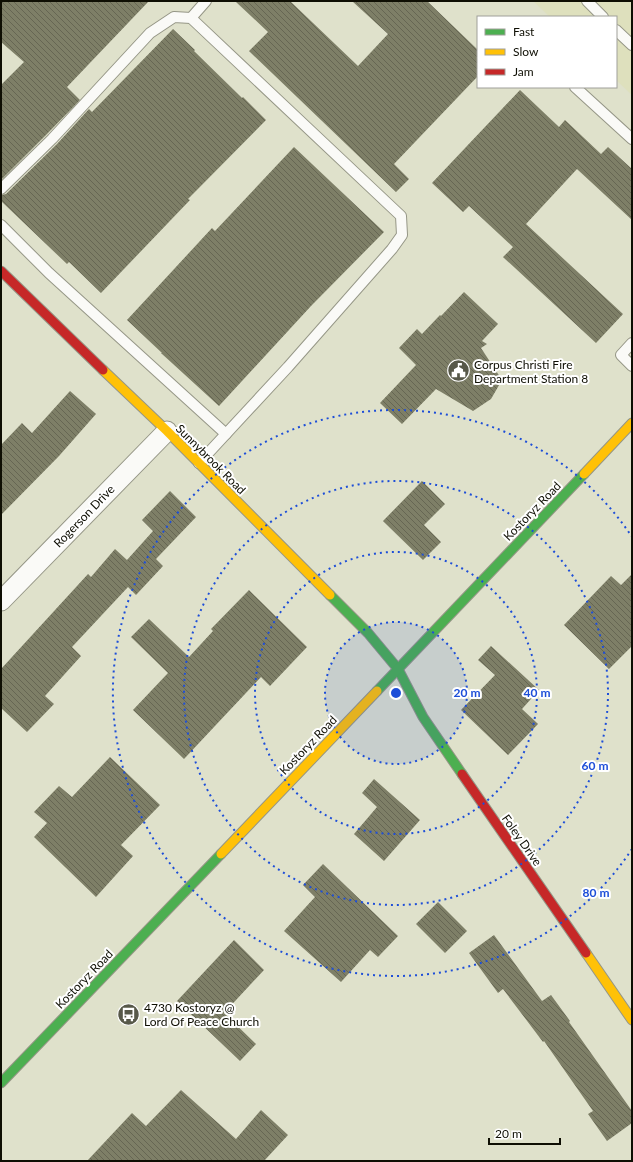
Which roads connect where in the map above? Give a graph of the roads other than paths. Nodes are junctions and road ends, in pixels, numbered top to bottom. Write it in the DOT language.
graph roads {
  1 [pos="206,1"];
  2 [pos="587,1"];
  3 [pos="602,16"];
  4 [pos="190,18"];
  5 [pos="617,31"];
  6 [pos="632,45"];
  7 [pos="576,88"];
  8 [pos="632,139"];
  9 [pos="1,189"];
  10 [pos="1,225"];
  11 [pos="1,271"];
  12 [pos="632,344"];
  13 [pos="632,366"];
  14 [pos="632,423"];
  15 [pos="167,431"];
  16 [pos="226,434"];
  17 [pos="199,464"];
  18 [pos="1,601"];
  19 [pos="398,669"];
  20 [pos="632,1020"];
  21 [pos="1,1083"];
  1 -- 4 [label="lane"];
  2 -- 3 [label="lane"];
  4 -- 9 [label="lane"];
  4 -- 16 [label="lane"];
  5 -- 6 [label="lane"];
  7 -- 8 [label="lane"];
  10 -- 16 [label="lane"];
  11 -- 15 [label="street, Sunnybrook Road"];
  12 -- 13 [label="lane"];
  14 -- 19 [label="street, Kostoryz Road"];
  15 -- 17 [label="street, Sunnybrook Road"];
  15 -- 18 [label="street, Rogerson Drive"];
  16 -- 17 [label="lane"];
  17 -- 19 [label="street, Sunnybrook Road"];
  19 -- 20 [label="street, Foley Drive"];
  19 -- 21 [label="street, Kostoryz Road"];
}
